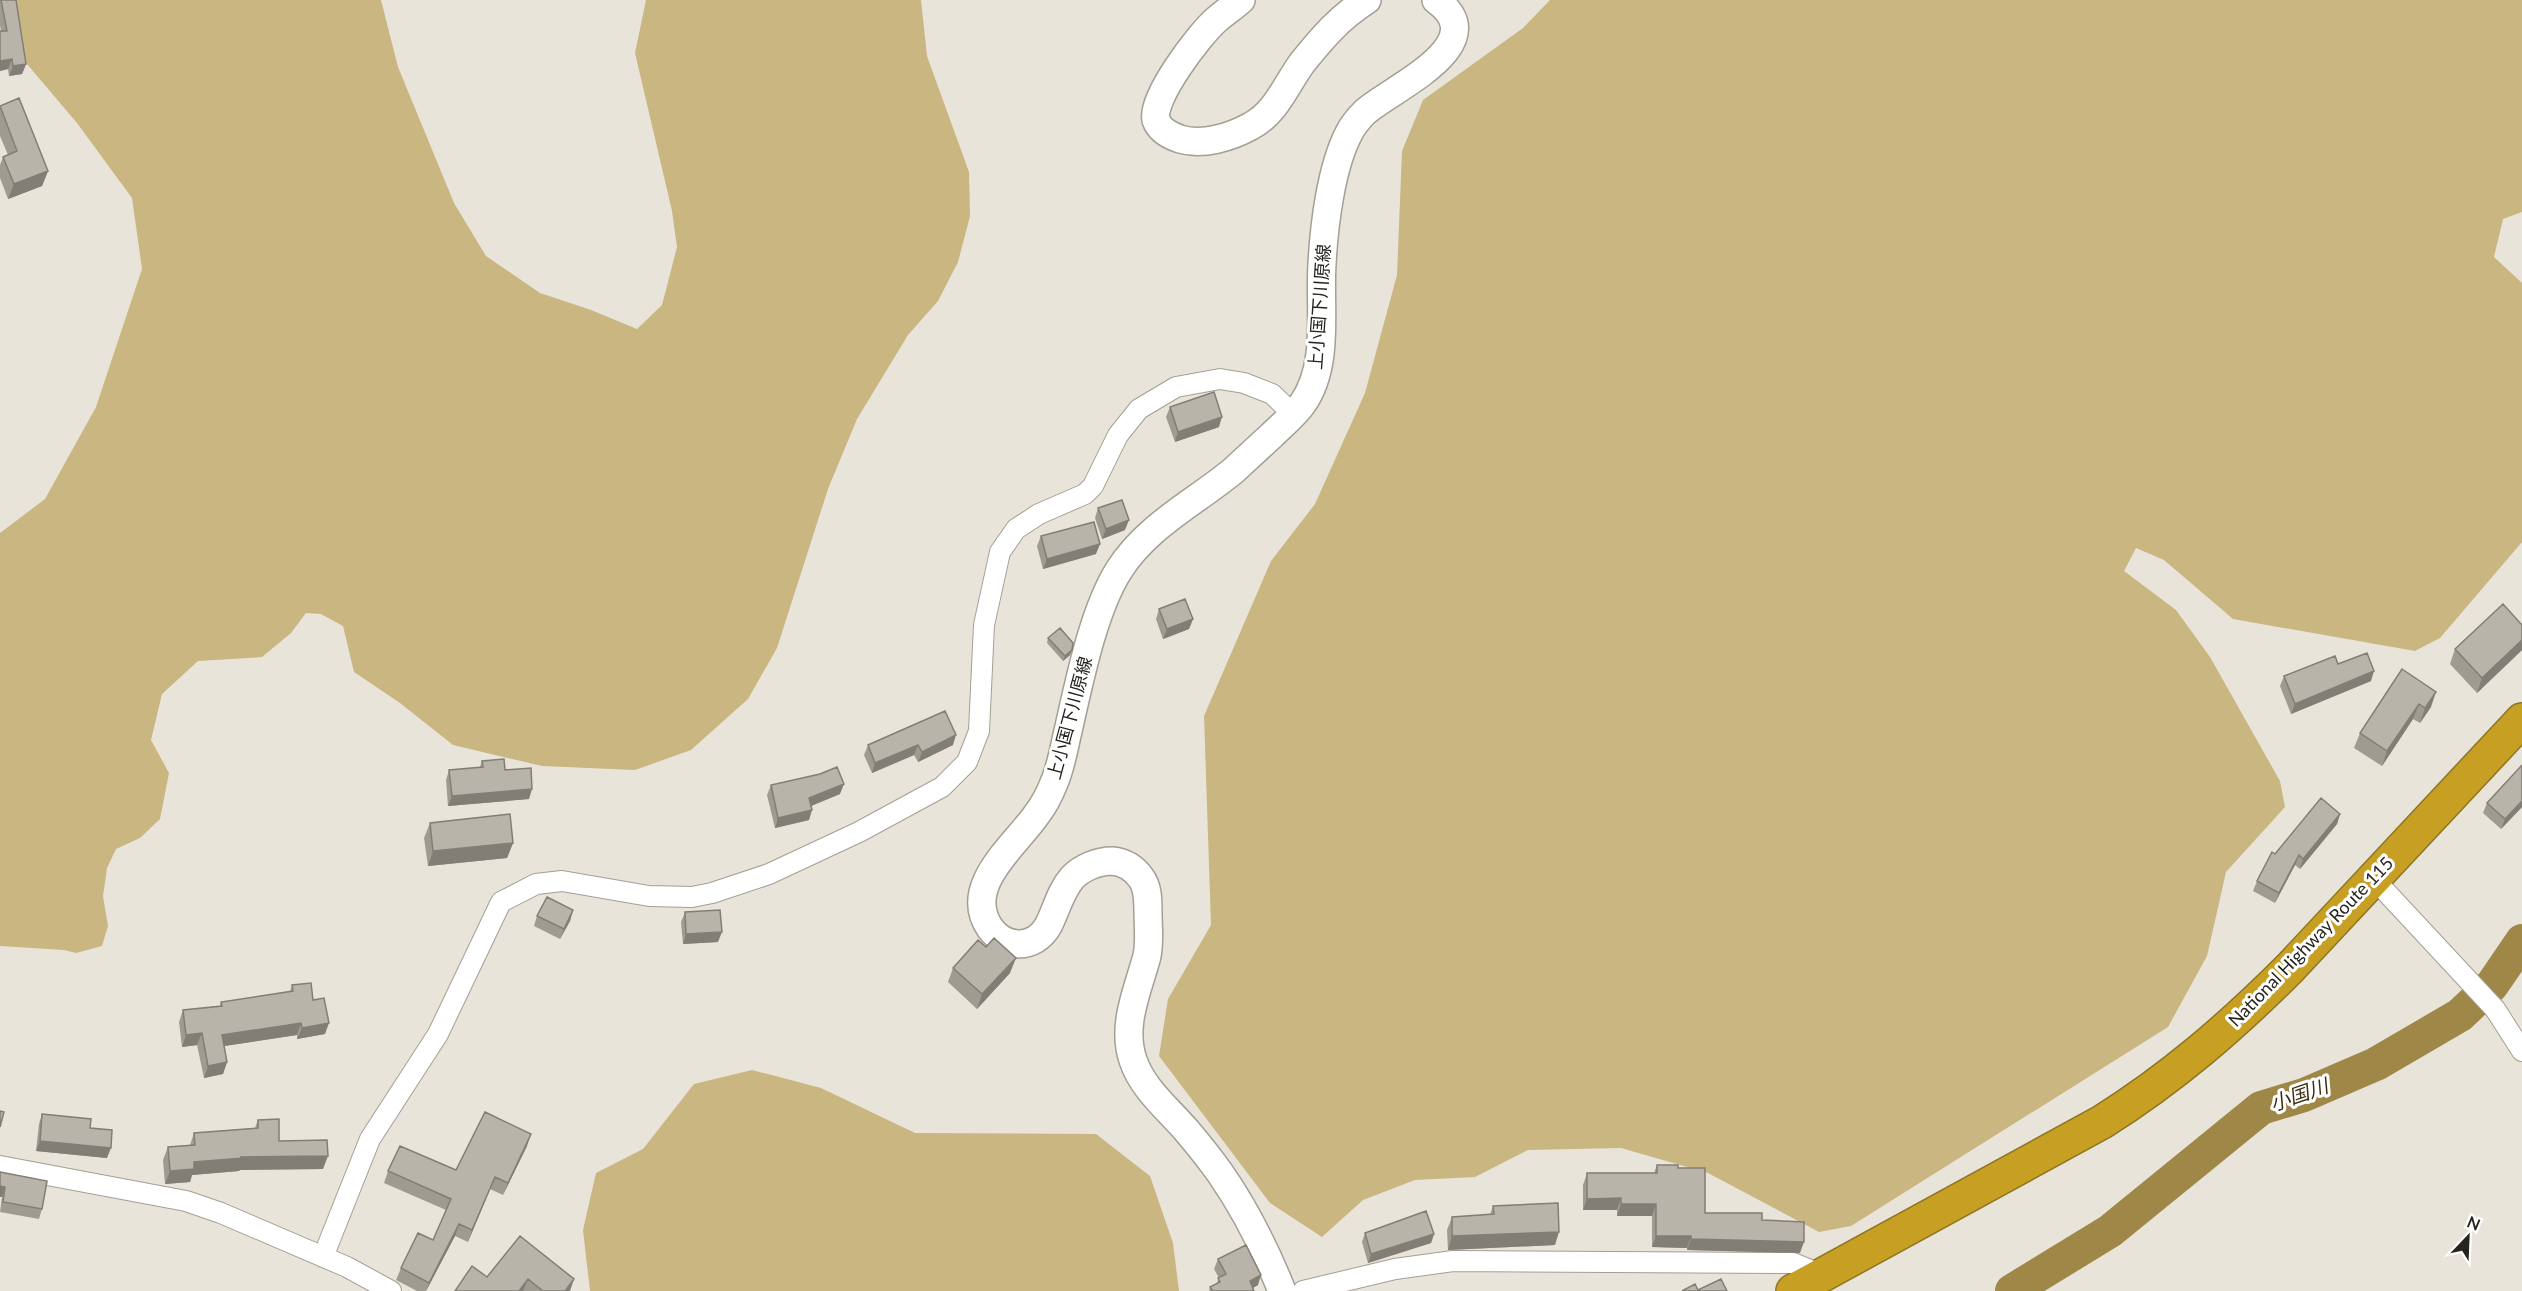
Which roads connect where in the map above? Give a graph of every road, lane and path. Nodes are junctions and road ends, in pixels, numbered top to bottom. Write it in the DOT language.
graph roads {
  1 [pos="1241,0"];
  2 [pos="1367,0"];
  3 [pos="1436,0"];
  4 [pos="1293,414"];
  5 [pos="2522,720"];
  6 [pos="2374,879"];
  7 [pos="2522,1051"];
  8 [pos="0,1166"];
  9 [pos="323,1257"];
  10 [pos="1805,1285"];
  11 [pos="386,1290"];
  12 [pos="1282,1291"];
  13 [pos="1303,1291"];
  1 -- 2 [label="main road"];
  3 -- 4 [label="main road, 上小国下川原線"];
  4 -- 9 [label="street"];
  4 -- 12 [label="main road, 上小国下川原線"];
  5 -- 6 [label="highway, National Highway Route 115"];
  6 -- 7 [label="street"];
  6 -- 10 [label="highway, National Highway Route 115"];
  8 -- 9 [label="street"];
  9 -- 11 [label="street"];
  10 -- 13 [label="street"];
}
